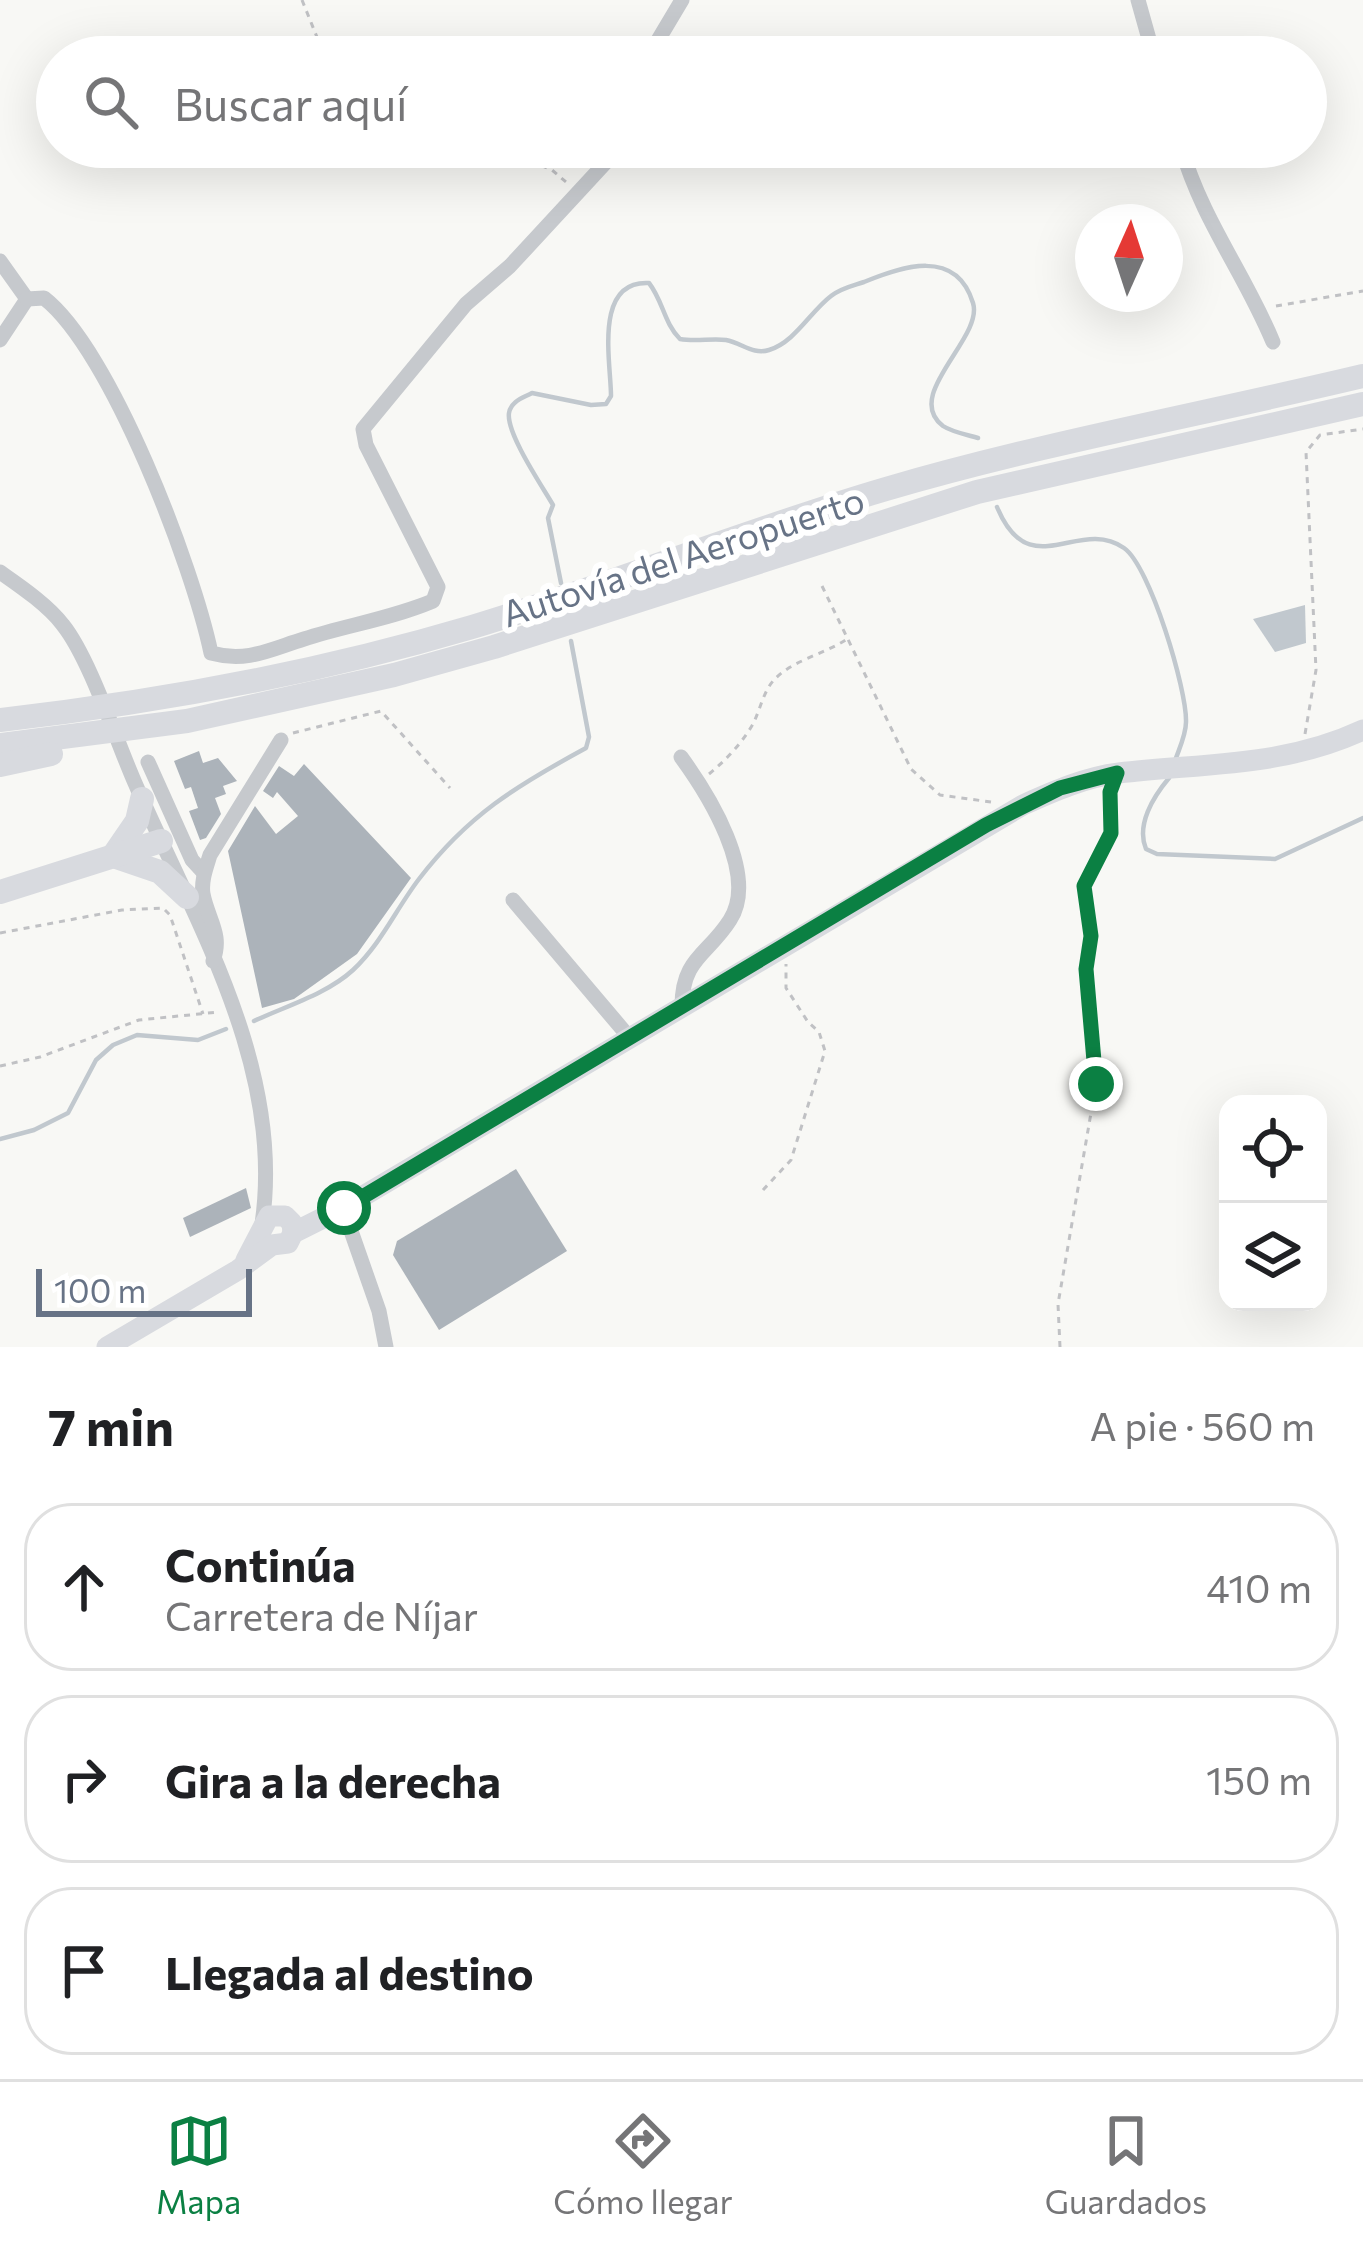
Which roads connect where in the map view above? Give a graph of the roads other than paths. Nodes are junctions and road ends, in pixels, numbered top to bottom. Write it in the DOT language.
graph roads {
  1 [pos="682,0"];
  2 [pos="1138,0"];
  3 [pos="661,36"];
  4 [pos="1148,36"];
  5 [pos="599,168"];
  6 [pos="1188,168"];
  7 [pos="0,261"];
  8 [pos="27,299"];
  9 [pos="0,340"];
  10 [pos="1273,342"];
  11 [pos="1363,376"];
  12 [pos="1363,404"];
  13 [pos="0,572"];
  14 [pos="140,703"];
  15 [pos="0,706"];
  16 [pos="0,720"];
  17 [pos="187,721"];
  18 [pos="1363,730"];
  19 [pos="281,740"];
  20 [pos="0,746"];
  21 [pos="681,757"];
  22 [pos="148,762"];
  23 [pos="0,765"];
  24 [pos="142,799"];
  25 [pos="161,841"];
  26 [pos="113,856"];
  27 [pos="204,873"];
  28 [pos="0,892"];
  29 [pos="187,897"];
  30 [pos="514,900"];
  31 [pos="213,961"];
  32 [pos="682,1006"];
  33 [pos="629,1037"];
  34 [pos="344,1208"];
  35 [pos="268,1228"];
  36 [pos="107,1347"];
  37 [pos="386,1347"];
  1 -- 3 [label="street"];
  2 -- 4 [label="street"];
  5 -- 8 [label="street"];
  6 -- 10 [label="street"];
  7 -- 8 [label="street"];
  8 -- 9 [label="street"];
  11 -- 14 [label="highway, Autovía del Aeropuerto"];
  12 -- 17 [label="highway, Autovía del Aeropuerto"];
  13 -- 24 [label="street"];
  14 -- 15 [label="highway"];
  14 -- 16 [label="highway, Autovía del Aeropuerto"];
  17 -- 20 [label="highway, Autovía del Aeropuerto"];
  17 -- 23 [label="highway"];
  18 -- 32 [label="main road"];
  19 -- 27 [label="street"];
  21 -- 32 [label="street"];
  22 -- 27 [label="street"];
  24 -- 25 [label="street"];
  24 -- 26 [label="highway"];
  25 -- 26 [label="highway"];
  25 -- 29 [label="street"];
  26 -- 28 [label="highway"];
  26 -- 29 [label="highway"];
  27 -- 31 [label="street"];
  29 -- 31 [label="street"];
  30 -- 33 [label="street"];
  31 -- 35 [label="street"];
  32 -- 33 [label="main road"];
  33 -- 34 [label="main road"];
  34 -- 35 [label="main road"];
  34 -- 37 [label="street"];
  35 -- 36 [label="main road"];
}
